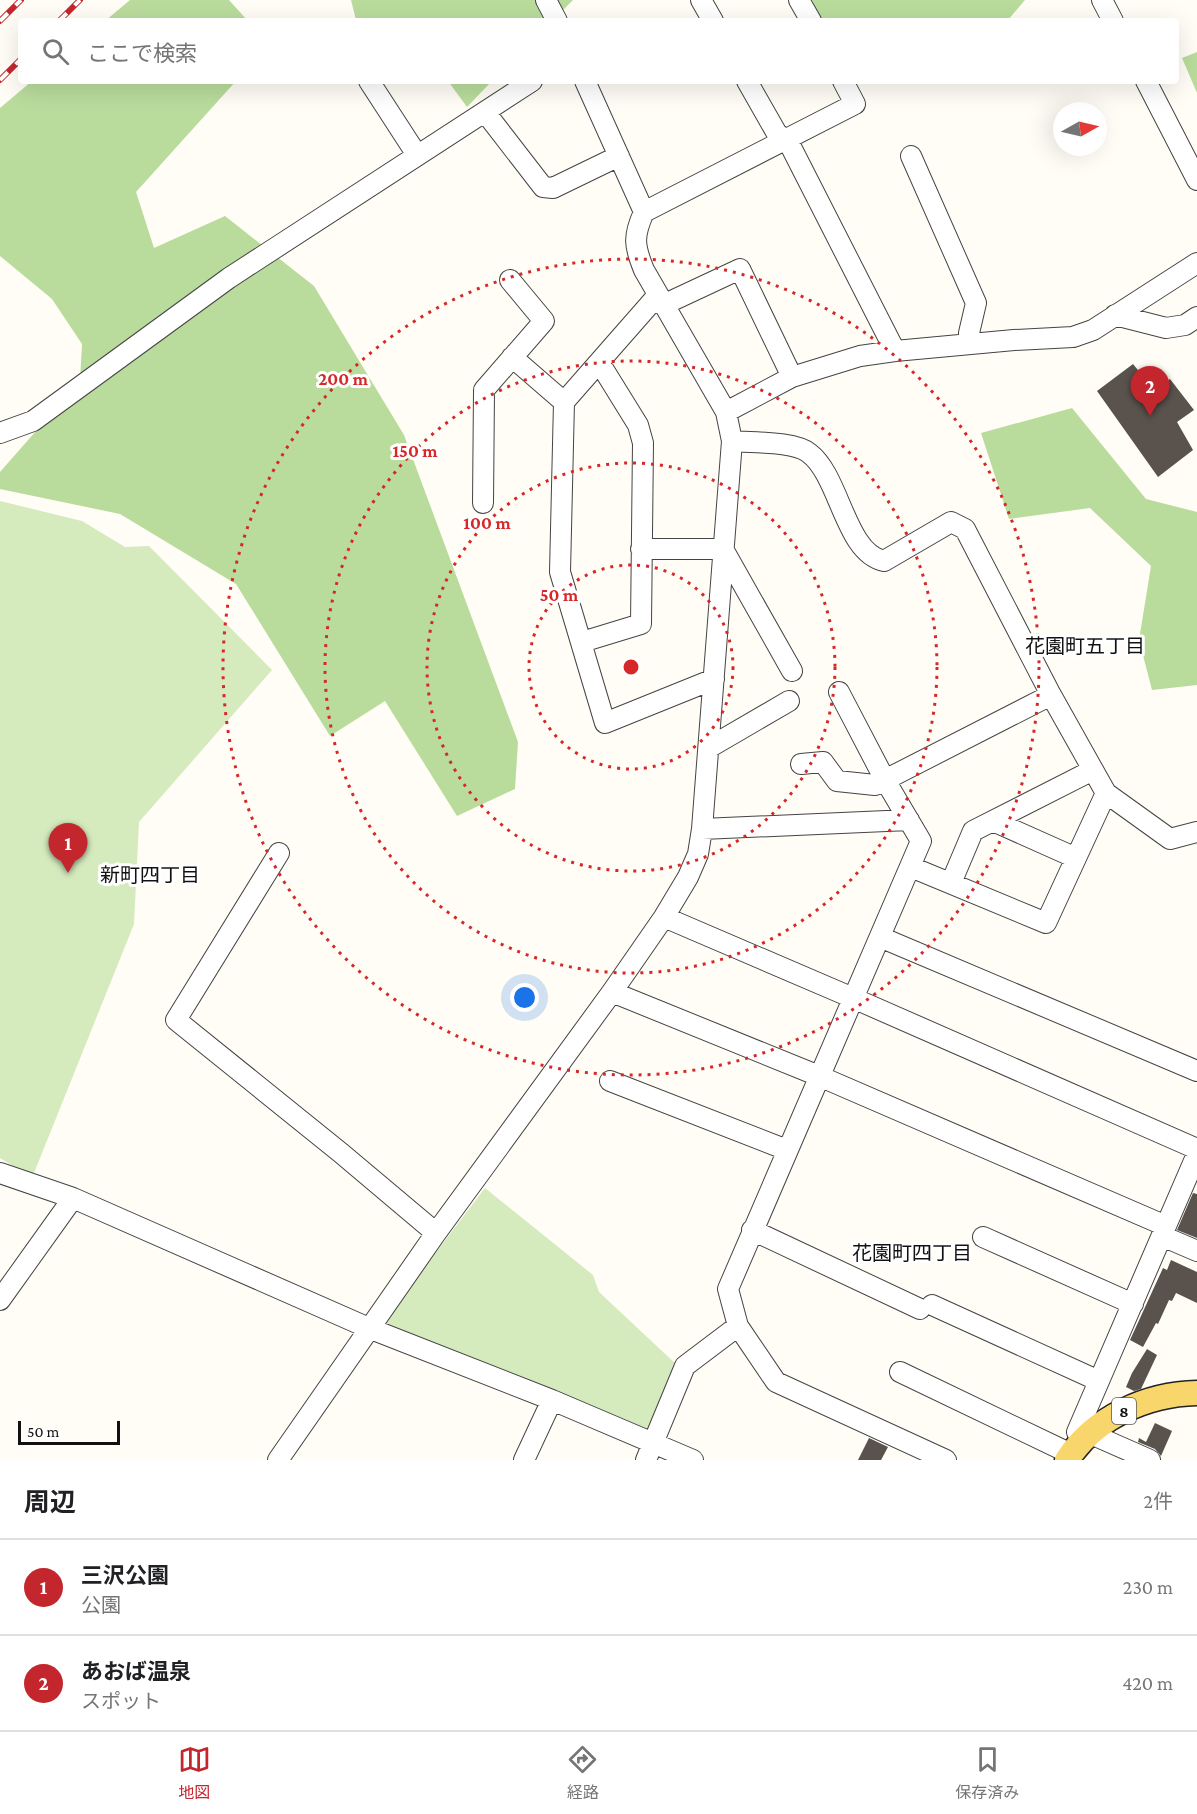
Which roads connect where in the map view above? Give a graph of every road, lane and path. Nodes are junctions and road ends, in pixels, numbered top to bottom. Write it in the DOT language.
graph roads {
  1 [pos="546,0"];
  2 [pos="701,0"];
  3 [pos="799,0"];
  4 [pos="1102,0"];
  5 [pos="555,18"];
  6 [pos="711,18"];
  7 [pos="809,18"];
  8 [pos="1111,18"];
  9 [pos="371,84"];
  10 [pos="527,84"];
  11 [pos="586,84"];
  12 [pos="749,84"];
  13 [pos="845,84"];
  14 [pos="1148,84"];
  15 [pos="485,112"];
  16 [pos="784,141"];
  17 [pos="417,155"];
  18 [pos="619,156"];
  19 [pos="911,156"];
  20 [pos="1197,180"];
  21 [pos="644,212"];
  22 [pos="1197,263"];
  23 [pos="510,280"];
  24 [pos="660,300"];
  25 [pos="1115,315"];
  26 [pos="1197,317"];
  27 [pos="970,344"];
  28 [pos="894,351"];
  29 [pos="512,357"];
  30 [pos="599,362"];
  31 [pos="792,377"];
  32 [pos="564,402"];
  33 [pos="726,412"];
  34 [pos="0,434"];
  35 [pos="732,441"];
  36 [pos="483,503"];
  37 [pos="641,549"];
  38 [pos="723,549"];
  39 [pos="582,642"];
  40 [pos="792,671"];
  41 [pos="714,679"];
  42 [pos="839,692"];
  43 [pos="1051,696"];
  44 [pos="789,701"];
  45 [pos="710,747"];
  46 [pos="801,764"];
  47 [pos="1093,770"];
  48 [pos="885,780"];
  49 [pos="1106,793"];
  50 [pos="909,820"];
  51 [pos="993,821"];
  52 [pos="702,829"];
  53 [pos="1197,832"];
  54 [pos="279,853"];
  55 [pos="1076,858"];
  56 [pos="911,867"];
  57 [pos="951,883"];
  58 [pos="664,917"];
  59 [pos="880,937"];
  60 [pos="612,992"];
  61 [pos="853,998"];
  62 [pos="1197,1071"];
  63 [pos="819,1076"];
  64 [pos="610,1081"];
  65 [pos="1197,1149"];
  66 [pos="787,1150"];
  67 [pos="1197,1154"];
  68 [pos="0,1173"];
  69 [pos="73,1198"];
  70 [pos="752,1230"];
  71 [pos="1164,1231"];
  72 [pos="436,1233"];
  73 [pos="983,1237"];
  74 [pos="1197,1251"];
  75 [pos="0,1300"];
  76 [pos="1133,1304"];
  77 [pos="738,1326"];
  78 [pos="371,1329"];
  79 [pos="900,1372"];
  80 [pos="1099,1381"];
  81 [pos="1197,1393"];
  82 [pos="552,1400"];
  83 [pos="1078,1447"];
  84 [pos="650,1451"];
  85 [pos="278,1460"];
  86 [pos="524,1460"];
  87 [pos="693,1460"];
  88 [pos="946,1460"];
  89 [pos="1150,1460"];
  1 -- 5 [label="street"];
  2 -- 6 [label="street"];
  3 -- 7 [label="street"];
  4 -- 8 [label="street"];
  9 -- 17 [label="street"];
  10 -- 15 [label="street"];
  11 -- 18 [label="street"];
  12 -- 16 [label="street"];
  13 -- 16 [label="street"];
  14 -- 20 [label="street"];
  15 -- 17 [label="street"];
  15 -- 18 [label="street"];
  16 -- 21 [label="street"];
  16 -- 28 [label="street"];
  17 -- 34 [label="street"];
  18 -- 21 [label="street"];
  19 -- 27 [label="street"];
  21 -- 24 [label="street"];
  22 -- 25 [label="street"];
  23 -- 29 [label="street"];
  24 -- 30 [label="street"];
  24 -- 31 [label="street"];
  24 -- 33 [label="street"];
  25 -- 26 [label="street"];
  25 -- 27 [label="street"];
  27 -- 28 [label="street"];
  28 -- 31 [label="street"];
  29 -- 32 [label="street"];
  29 -- 36 [label="street"];
  30 -- 32 [label="street"];
  30 -- 37 [label="street"];
  31 -- 33 [label="street"];
  32 -- 39 [label="street"];
  33 -- 35 [label="street"];
  35 -- 38 [label="street"];
  35 -- 43 [label="street"];
  37 -- 38 [label="street"];
  37 -- 39 [label="street"];
  38 -- 40 [label="street"];
  38 -- 41 [label="street"];
  39 -- 41 [label="street"];
  41 -- 45 [label="street"];
  42 -- 48 [label="street"];
  43 -- 47 [label="street"];
  43 -- 48 [label="street"];
  44 -- 45 [label="street"];
  45 -- 52 [label="street"];
  46 -- 48 [label="street"];
  47 -- 49 [label="street"];
  47 -- 51 [label="street"];
  48 -- 50 [label="street"];
  49 -- 53 [label="street"];
  49 -- 55 [label="street"];
  50 -- 52 [label="street"];
  50 -- 56 [label="street"];
  51 -- 55 [label="street"];
  51 -- 57 [label="street"];
  52 -- 58 [label="street"];
  54 -- 72 [label="street"];
  55 -- 57 [label="street"];
  56 -- 57 [label="street"];
  56 -- 59 [label="street"];
  58 -- 60 [label="street"];
  58 -- 61 [label="street"];
  59 -- 61 [label="street"];
  59 -- 62 [label="street"];
  60 -- 63 [label="street"];
  60 -- 72 [label="street"];
  61 -- 63 [label="street"];
  61 -- 65 [label="street"];
  63 -- 66 [label="street"];
  63 -- 71 [label="street"];
  64 -- 66 [label="street"];
  66 -- 70 [label="street"];
  67 -- 71 [label="street"];
  68 -- 69 [label="street"];
  69 -- 75 [label="street"];
  69 -- 78 [label="street"];
  70 -- 77 [label="street"];
  70 -- 80 [label="street"];
  71 -- 74 [label="street"];
  71 -- 76 [label="street"];
  72 -- 78 [label="street"];
  73 -- 76 [label="street"];
  76 -- 80 [label="street"];
  77 -- 84 [label="street"];
  77 -- 88 [label="street"];
  78 -- 82 [label="street"];
  78 -- 85 [label="street"];
  79 -- 83 [label="street"];
  80 -- 83 [label="street"];
  81 -- 83 [label="main road, 8"];
  82 -- 84 [label="street"];
  82 -- 86 [label="street"];
  83 -- 89 [label="street"];
  84 -- 87 [label="street"];
}
